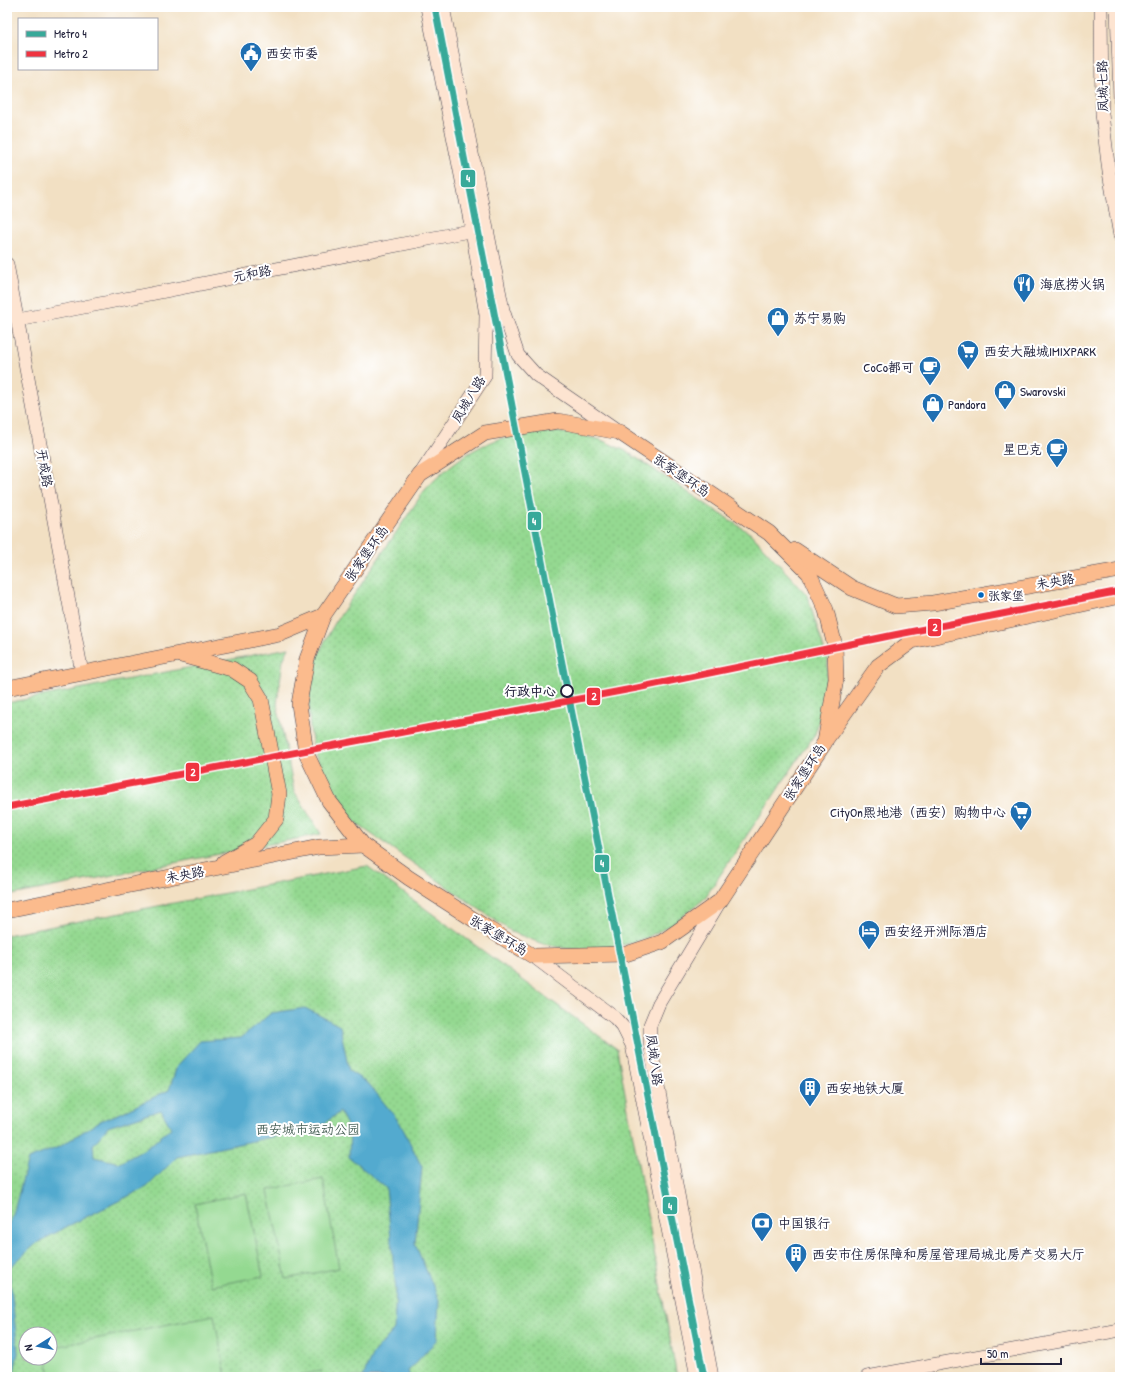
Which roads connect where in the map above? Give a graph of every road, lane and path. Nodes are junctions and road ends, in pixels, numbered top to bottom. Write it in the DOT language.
graph roads {
  1 [pos="427,7"];
  2 [pos="443,7"];
  3 [pos="1101,7"];
  4 [pos="1117,7"];
  5 [pos="1120,99"];
  6 [pos="487,227"];
  7 [pos="472,230"];
  8 [pos="1120,236"];
  9 [pos="7,264"];
  10 [pos="18,320"];
  11 [pos="619,432"];
  12 [pos="420,475"];
  13 [pos="769,533"];
  14 [pos="1120,570"];
  15 [pos="1120,596"];
  16 [pos="323,616"];
  17 [pos="178,654"];
  18 [pos="82,673"];
  19 [pos="7,688"];
  20 [pos="825,742"];
  21 [pos="363,845"];
  22 [pos="213,869"];
  23 [pos="720,901"];
  24 [pos="7,910"];
  25 [pos="533,956"];
  26 [pos="1120,1330"];
  27 [pos="697,1377"];
  28 [pos="712,1377"];
  29 [pos="867,1377"];
  1 -- 7 [label="main road, 凤城八路"];
  2 -- 6 [label="main road"];
  3 -- 8 [label="main road, 凤城七路"];
  4 -- 5 [label="main road, 凤城七路"];
  6 -- 7 [label="main road, 元和路"];
  6 -- 11 [label="main road"];
  7 -- 10 [label="main road, 元和路"];
  7 -- 12 [label="main road, 凤城八路"];
  9 -- 10 [label="main road, 开成路"];
  10 -- 18 [label="main road, 开成路"];
  11 -- 12 [label="main road, 张家堡环岛"];
  11 -- 13 [label="main road, 张家堡环岛"];
  12 -- 16 [label="main road, 张家堡环岛"];
  13 -- 14 [label="main road, 未央路"];
  13 -- 20 [label="main road, 张家堡环岛"];
  15 -- 20 [label="main road"];
  16 -- 17 [label="main road"];
  16 -- 21 [label="main road, 张家堡环岛"];
  17 -- 18 [label="main road"];
  17 -- 22 [label="main road"];
  18 -- 19 [label="main road"];
  20 -- 23 [label="main road, 张家堡环岛"];
  21 -- 22 [label="main road, 未央路"];
  21 -- 25 [label="main road, 张家堡环岛"];
  22 -- 24 [label="main road, 未央路"];
  23 -- 25 [label="main road, 张家堡环岛"];
  23 -- 28 [label="main road, 凤城八路"];
  25 -- 27 [label="main road, 凤城八路"];
  26 -- 29 [label="main road"];
}
